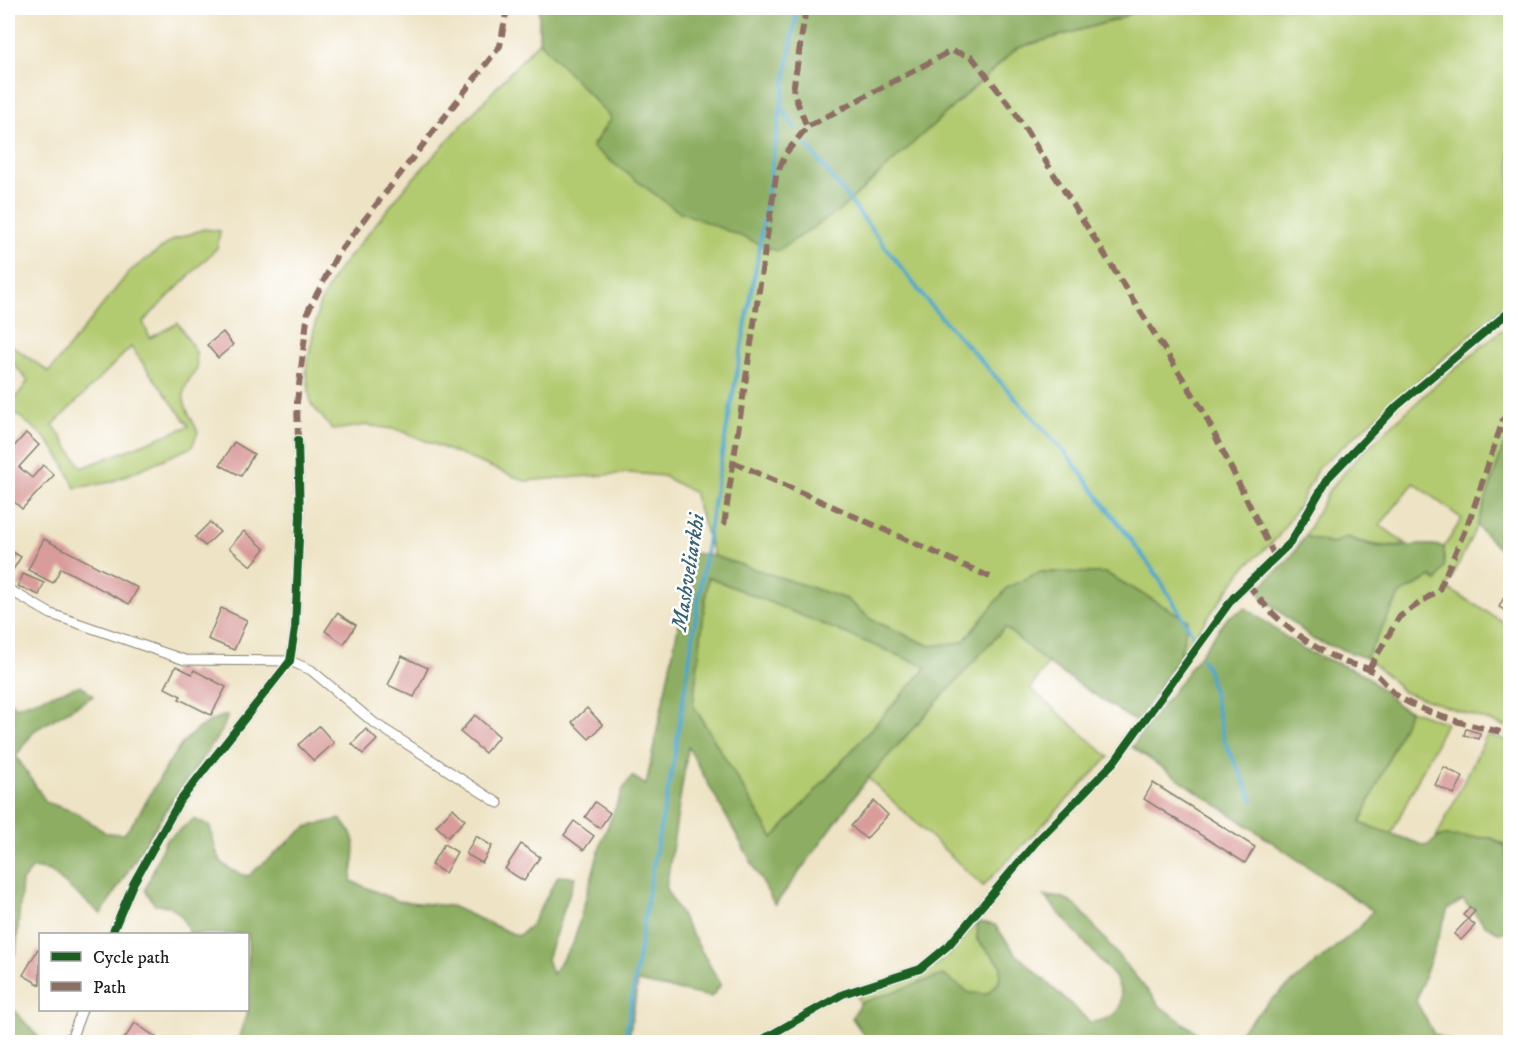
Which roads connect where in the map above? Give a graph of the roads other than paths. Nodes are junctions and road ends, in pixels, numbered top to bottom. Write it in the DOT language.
graph roads {
  1 [pos="1510,311"];
  2 [pos="298,440"];
  3 [pos="8,589"];
  4 [pos="290,661"];
  5 [pos="498,803"];
  6 [pos="112,933"];
  7 [pos="82,1011"];
  8 [pos="70,1042"];
  9 [pos="758,1042"];
  1 -- 9 [label="street"];
  2 -- 4 [label="street"];
  3 -- 4 [label="street"];
  4 -- 5 [label="street"];
  4 -- 6 [label="street"];
  7 -- 8 [label="street"];
}
